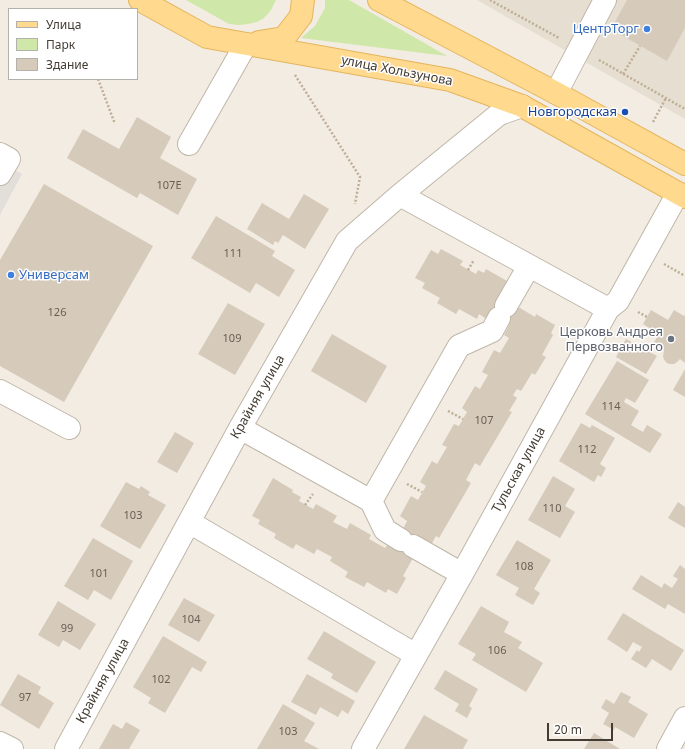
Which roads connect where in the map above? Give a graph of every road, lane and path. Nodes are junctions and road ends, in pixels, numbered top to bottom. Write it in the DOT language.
graph roads {
  1 [pos="140,0"];
  2 [pos="303,0"];
  3 [pos="379,0"];
  4 [pos="605,0"];
  5 [pos="246,44"];
  6 [pos="640,46"];
  7 [pos="623,74"];
  8 [pos="294,75"];
  9 [pos="98,80"];
  10 [pos="556,93"];
  11 [pos="522,106"];
  12 [pos="115,124"];
  13 [pos="189,144"];
  14 [pos="0,154"];
  15 [pos="685,164"];
  16 [pos="0,174"];
  17 [pos="400,195"];
  18 [pos="682,195"];
  19 [pos="355,206"];
  20 [pos="528,266"];
  21 [pos="608,309"];
  22 [pos="0,391"];
  23 [pos="69,428"];
  24 [pos="240,428"];
  25 [pos="371,501"];
  26 [pos="189,522"];
  27 [pos="462,574"];
  28 [pos="416,655"];
  29 [pos="685,718"];
  30 [pos="0,743"];
  31 [pos="12,749"];
  32 [pos="66,749"];
  33 [pos="363,749"];
  34 [pos="668,749"];
  1 -- 5 [label="main road, улица Хользунова"];
  2 -- 5 [label="main road"];
  3 -- 10 [label="main road"];
  4 -- 10 [label="street"];
  5 -- 11 [label="main road, улица Хользунова"];
  5 -- 13 [label="street"];
  6 -- 7 [label="path"];
  8 -- 19 [label="path"];
  9 -- 12 [label="path"];
  10 -- 15 [label="main road"];
  11 -- 17 [label="street, Крайняя улица"];
  11 -- 18 [label="main road, улица Хользунова"];
  14 -- 16 [label="street"];
  17 -- 20 [label="street"];
  17 -- 24 [label="street, Крайняя улица"];
  18 -- 21 [label="street, Тульская улица"];
  20 -- 21 [label="street"];
  20 -- 25 [label="street"];
  21 -- 27 [label="street, Тульская улица"];
  22 -- 23 [label="street"];
  24 -- 25 [label="street"];
  24 -- 26 [label="street, Крайняя улица"];
  25 -- 27 [label="street"];
  26 -- 28 [label="street"];
  26 -- 32 [label="street, Крайняя улица"];
  27 -- 28 [label="street, Тульская улица"];
  28 -- 33 [label="street, Тульская улица"];
  29 -- 34 [label="street"];
  30 -- 31 [label="street"];
}
